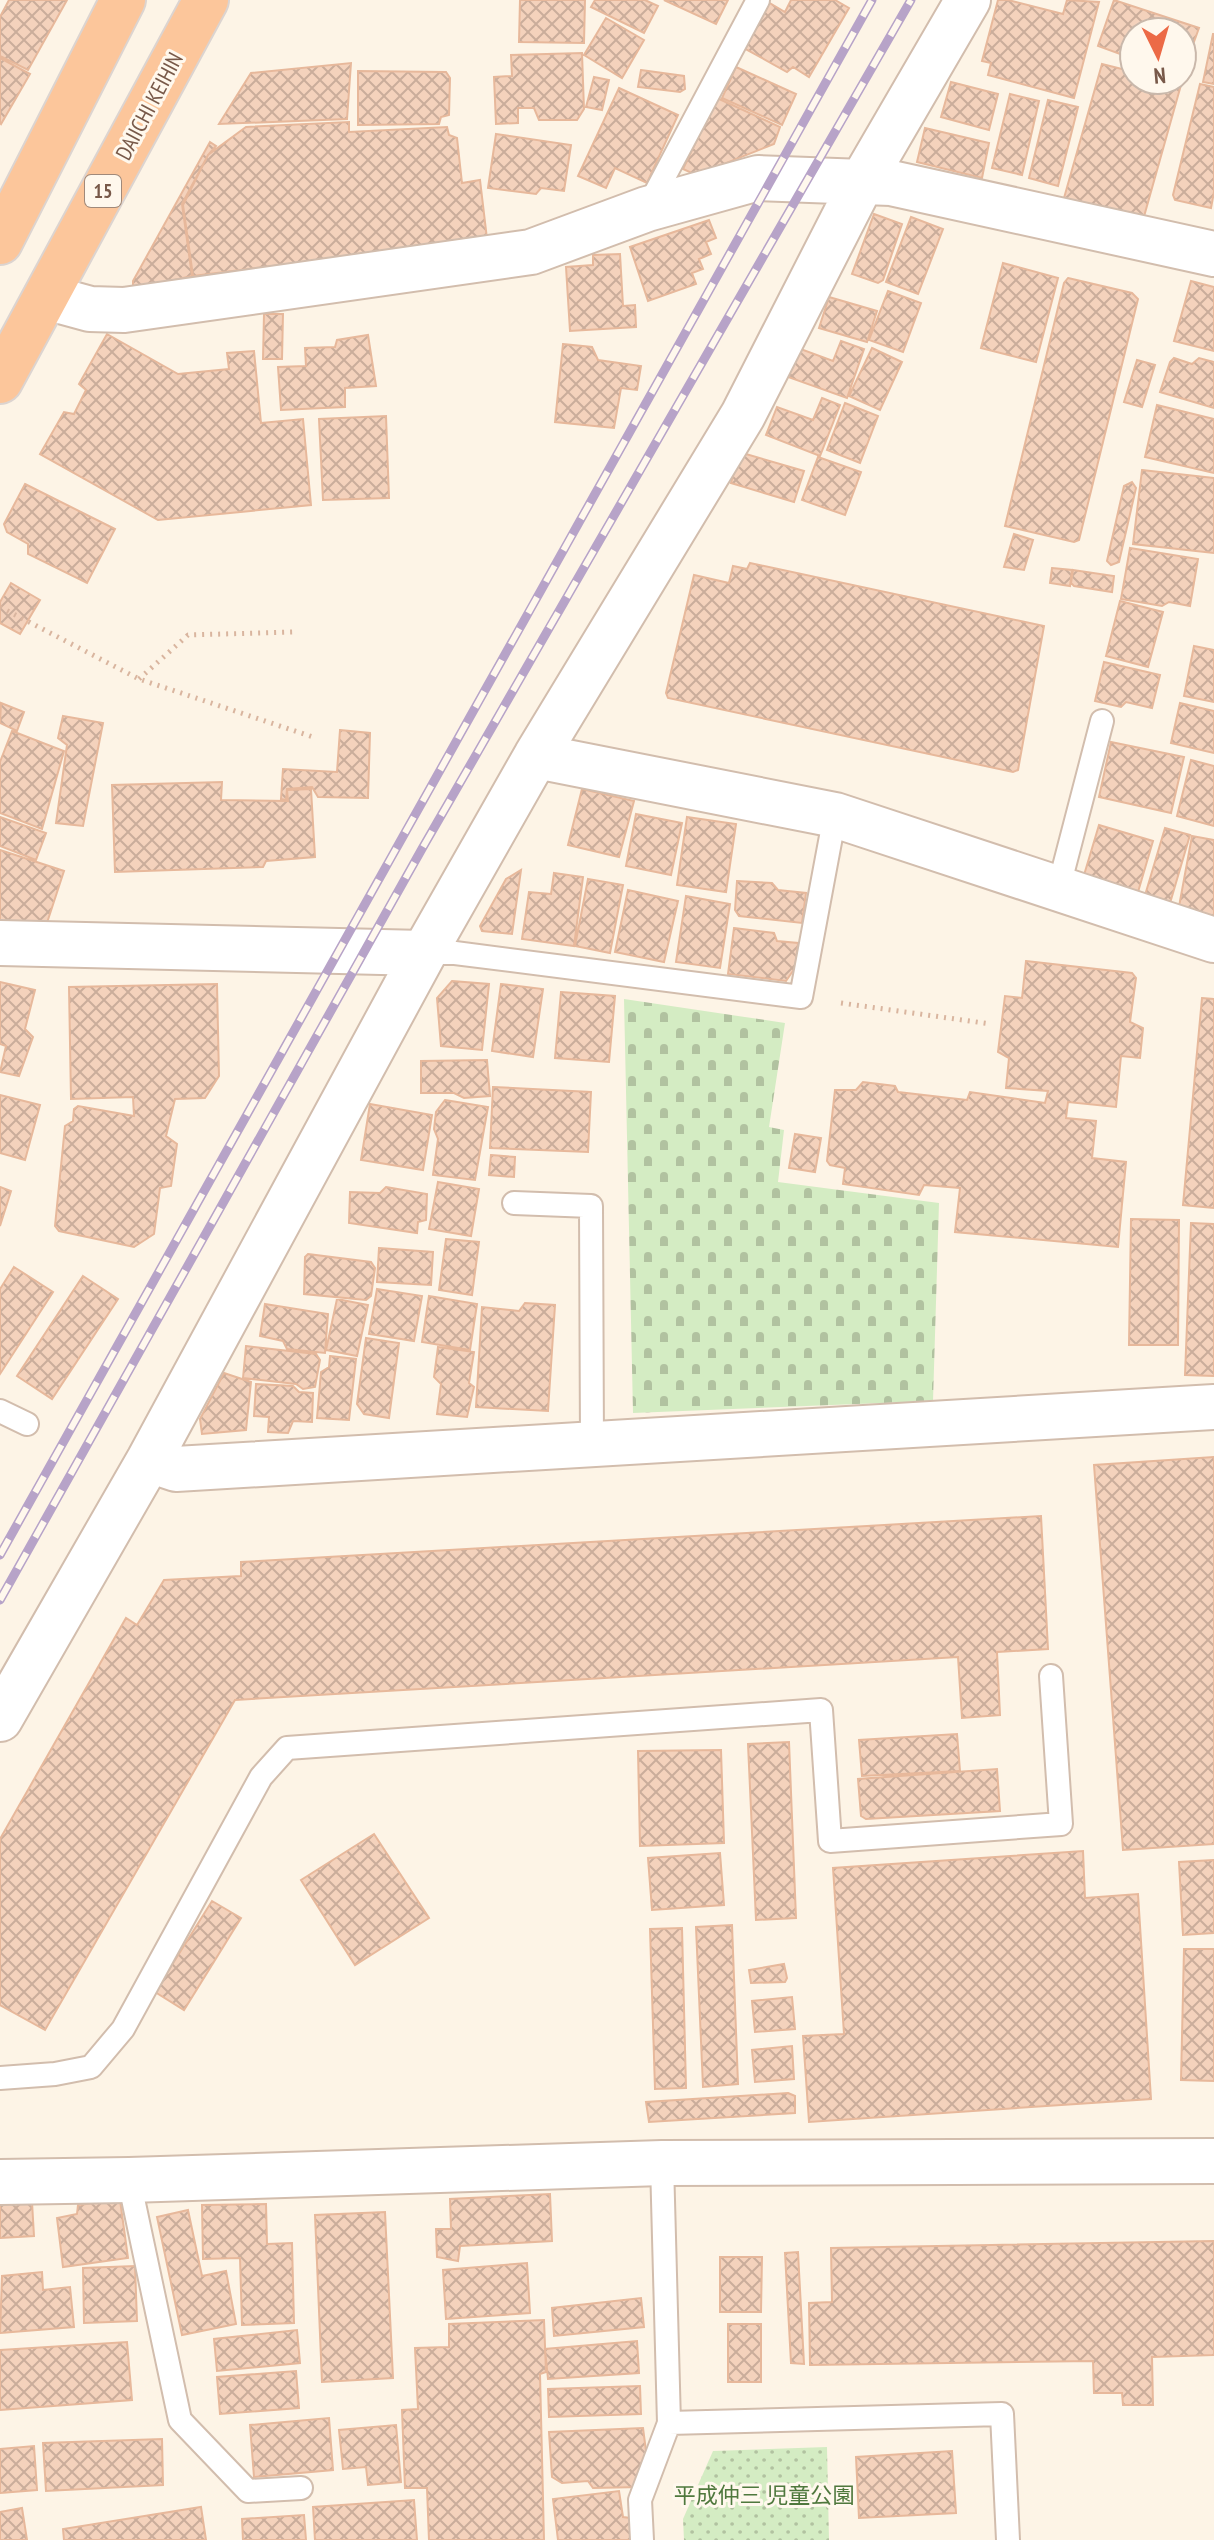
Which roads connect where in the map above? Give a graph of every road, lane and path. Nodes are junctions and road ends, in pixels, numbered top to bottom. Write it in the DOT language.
graph roads {
  1 [pos="123,0"];
  2 [pos="206,0"];
  3 [pos="758,0"];
  4 [pos="968,0"];
  5 [pos="862,182"];
  6 [pos="647,209"];
  7 [pos="0,242"];
  8 [pos="1214,254"];
  9 [pos="46,297"];
  10 [pos="0,381"];
  11 [pos="0,607"];
  12 [pos="293,632"];
  13 [pos="139,679"];
  14 [pos="1102,721"];
  15 [pos="313,737"];
  16 [pos="536,756"];
  17 [pos="835,815"];
  18 [pos="1058,890"];
  19 [pos="1214,940"];
  20 [pos="0,943"];
  21 [pos="424,953"];
  22 [pos="801,997"];
  23 [pos="991,1024"];
  24 [pos="514,1203"];
  25 [pos="1214,1407"];
  26 [pos="0,1411"];
  27 [pos="27,1424"];
  28 [pos="592,1444"];
  29 [pos="149,1460"];
  30 [pos="1051,1676"];
  31 [pos="0,1719"];
  32 [pos="0,2078"];
  33 [pos="1214,2161"];
  34 [pos="662,2163"];
  35 [pos="129,2180"];
  36 [pos="0,2182"];
  37 [pos="669,2423"];
  38 [pos="301,2488"];
  39 [pos="642,2540"];
  40 [pos="1008,2540"];
  1 -- 7 [label="highway"];
  2 -- 9 [label="highway, DAIICHI KEIHIN / 15"];
  3 -- 6 [label="lane"];
  4 -- 5 [label="street"];
  5 -- 6 [label="street"];
  5 -- 8 [label="street"];
  5 -- 16 [label="street"];
  6 -- 9 [label="street"];
  9 -- 10 [label="highway, DAIICHI KEIHIN / 15"];
  11 -- 13 [label="path"];
  12 -- 13 [label="path"];
  13 -- 15 [label="path"];
  14 -- 18 [label="lane"];
  16 -- 17 [label="street"];
  16 -- 21 [label="street"];
  17 -- 18 [label="street"];
  17 -- 22 [label="lane"];
  18 -- 19 [label="street"];
  20 -- 21 [label="street"];
  21 -- 22 [label="lane"];
  21 -- 29 [label="street"];
  22 -- 23 [label="path"];
  24 -- 28 [label="lane"];
  25 -- 28 [label="street"];
  26 -- 27 [label="lane"];
  28 -- 29 [label="street"];
  29 -- 31 [label="street"];
  30 -- 32 [label="lane"];
  33 -- 34 [label="street"];
  34 -- 35 [label="street"];
  34 -- 37 [label="lane"];
  35 -- 36 [label="street"];
  35 -- 38 [label="lane"];
  37 -- 39 [label="lane"];
  37 -- 40 [label="lane"];
}
